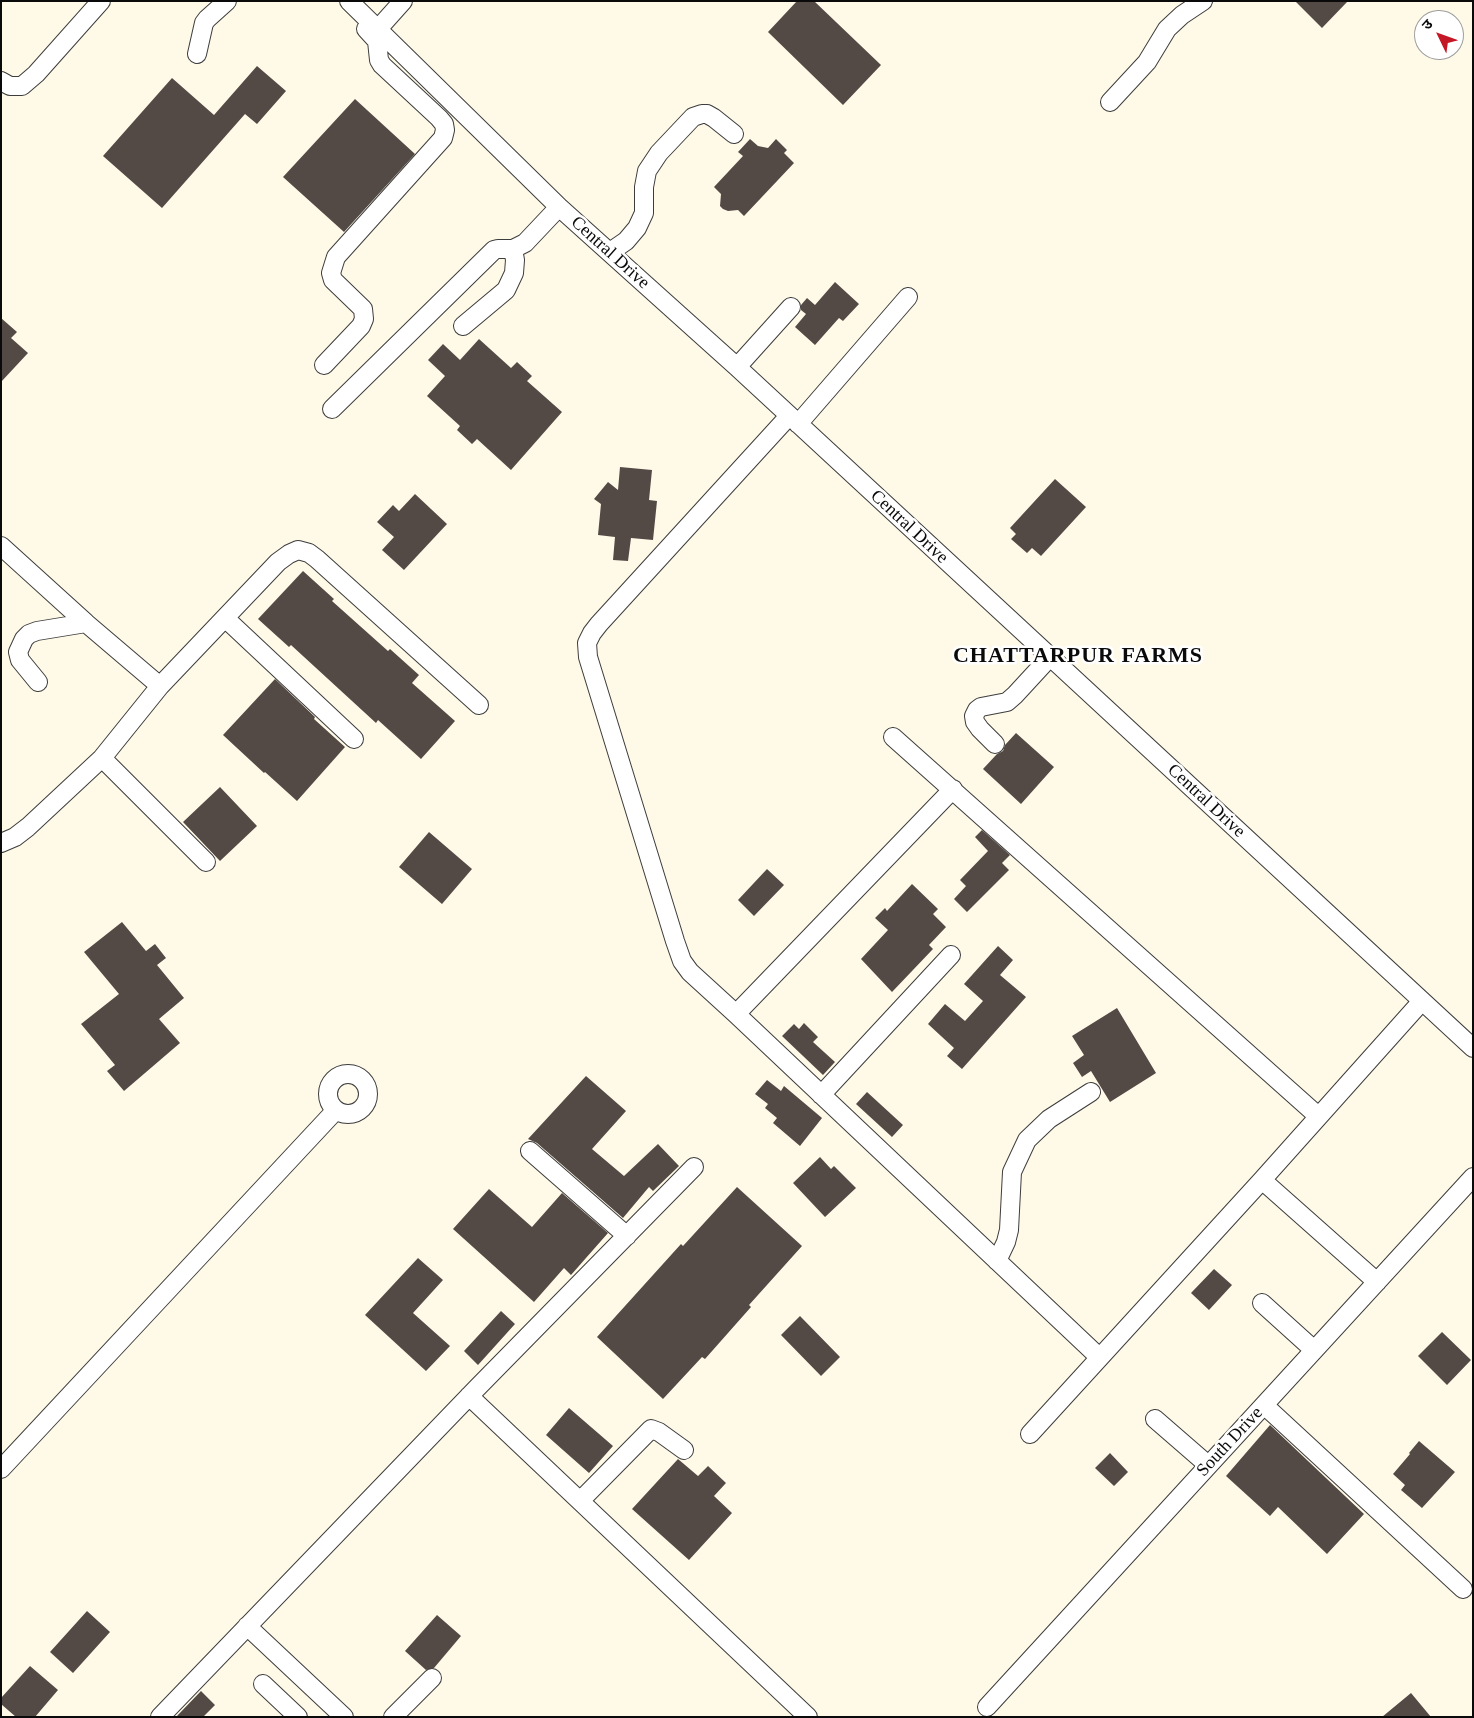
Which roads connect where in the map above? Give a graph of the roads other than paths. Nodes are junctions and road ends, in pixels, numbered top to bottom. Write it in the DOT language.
graph roads {
  1 [pos="101,1"];
  2 [pos="227,1"];
  3 [pos="403,1"];
  4 [pos="1203,1"];
  5 [pos="350,2"];
  6 [pos="378,28"];
  7 [pos="198,54"];
  8 [pos="1,82"];
  9 [pos="1110,102"];
  10 [pos="734,134"];
  11 [pos="559,207"];
  12 [pos="512,248"];
  13 [pos="610,252"];
  14 [pos="908,297"];
  15 [pos="791,307"];
  16 [pos="463,326"];
  17 [pos="324,365"];
  18 [pos="737,367"];
  19 [pos="332,409"];
  20 [pos="793,420"];
  21 [pos="1,546"];
  22 [pos="225,618"];
  23 [pos="86,623"];
  24 [pos="1050,657"];
  25 [pos="38,682"];
  26 [pos="160,686"];
  27 [pos="480,705"];
  28 [pos="893,737"];
  29 [pos="354,739"];
  30 [pos="994,744"];
  31 [pos="102,758"];
  32 [pos="953,789"];
  33 [pos="1,842"];
  34 [pos="206,862"];
  35 [pos="950,955"];
  36 [pos="1422,1001"];
  37 [pos="736,1014"];
  38 [pos="1473,1048"];
  39 [pos="1091,1092"];
  40 [pos="821,1095"];
  41 [pos="336,1110"];
  42 [pos="1318,1116"];
  43 [pos="530,1151"];
  44 [pos="694,1168"];
  45 [pos="1473,1177"];
  46 [pos="1262,1180"];
  47 [pos="626,1236"];
  48 [pos="997,1260"];
  49 [pos="1378,1282"];
  50 [pos="1262,1303"];
  51 [pos="1314,1350"];
  52 [pos="1099,1358"];
  53 [pos="469,1396"];
  54 [pos="1264,1405"];
  55 [pos="1155,1419"];
  56 [pos="1030,1434"];
  57 [pos="684,1450"];
  58 [pos="1208,1465"];
  59 [pos="1,1468"];
  60 [pos="580,1501"];
  61 [pos="1464,1589"];
  62 [pos="247,1626"];
  63 [pos="432,1678"];
  64 [pos="263,1684"];
  65 [pos="987,1707"];
  66 [pos="160,1717"];
  67 [pos="298,1717"];
  68 [pos="344,1717"];
  69 [pos="393,1717"];
  70 [pos="808,1717"];
  1 -- 8 [label="street"];
  2 -- 7 [label="street"];
  3 -- 6 [label="street"];
  4 -- 9 [label="street"];
  5 -- 6 [label="street, Central Drive"];
  5 -- 17 [label="street"];
  6 -- 11 [label="street, Central Drive"];
  10 -- 13 [label="street"];
  11 -- 12 [label="street"];
  11 -- 13 [label="street, Central Drive"];
  12 -- 16 [label="street"];
  12 -- 19 [label="street"];
  13 -- 18 [label="street, Central Drive"];
  14 -- 20 [label="street"];
  15 -- 18 [label="street"];
  18 -- 20 [label="street, Central Drive"];
  20 -- 24 [label="street, Central Drive"];
  20 -- 37 [label="street"];
  21 -- 23 [label="street"];
  22 -- 26 [label="street"];
  22 -- 27 [label="street"];
  22 -- 29 [label="street"];
  23 -- 25 [label="street"];
  23 -- 26 [label="street"];
  24 -- 30 [label="street"];
  24 -- 36 [label="street, Central Drive"];
  26 -- 31 [label="street"];
  28 -- 32 [label="street"];
  31 -- 33 [label="street"];
  31 -- 34 [label="street"];
  32 -- 37 [label="street"];
  32 -- 42 [label="street"];
  35 -- 40 [label="street"];
  36 -- 38 [label="street, Central Drive"];
  36 -- 42 [label="street"];
  37 -- 40 [label="street"];
  39 -- 48 [label="street"];
  40 -- 48 [label="street"];
  41 -- 59 [label="street"];
  42 -- 46 [label="street"];
  43 -- 47 [label="street"];
  44 -- 47 [label="street"];
  45 -- 49 [label="street, South Drive"];
  46 -- 49 [label="street"];
  46 -- 52 [label="street"];
  47 -- 53 [label="street"];
  48 -- 52 [label="street"];
  49 -- 51 [label="street, South Drive"];
  50 -- 51 [label="street"];
  51 -- 54 [label="street, South Drive"];
  52 -- 56 [label="street"];
  53 -- 60 [label="street"];
  53 -- 62 [label="street"];
  54 -- 58 [label="street, South Drive"];
  54 -- 61 [label="street"];
  55 -- 58 [label="street"];
  57 -- 60 [label="street"];
  58 -- 65 [label="street, South Drive"];
  60 -- 70 [label="street"];
  62 -- 66 [label="street"];
  62 -- 68 [label="street"];
  63 -- 69 [label="street"];
  64 -- 67 [label="street"];
}
